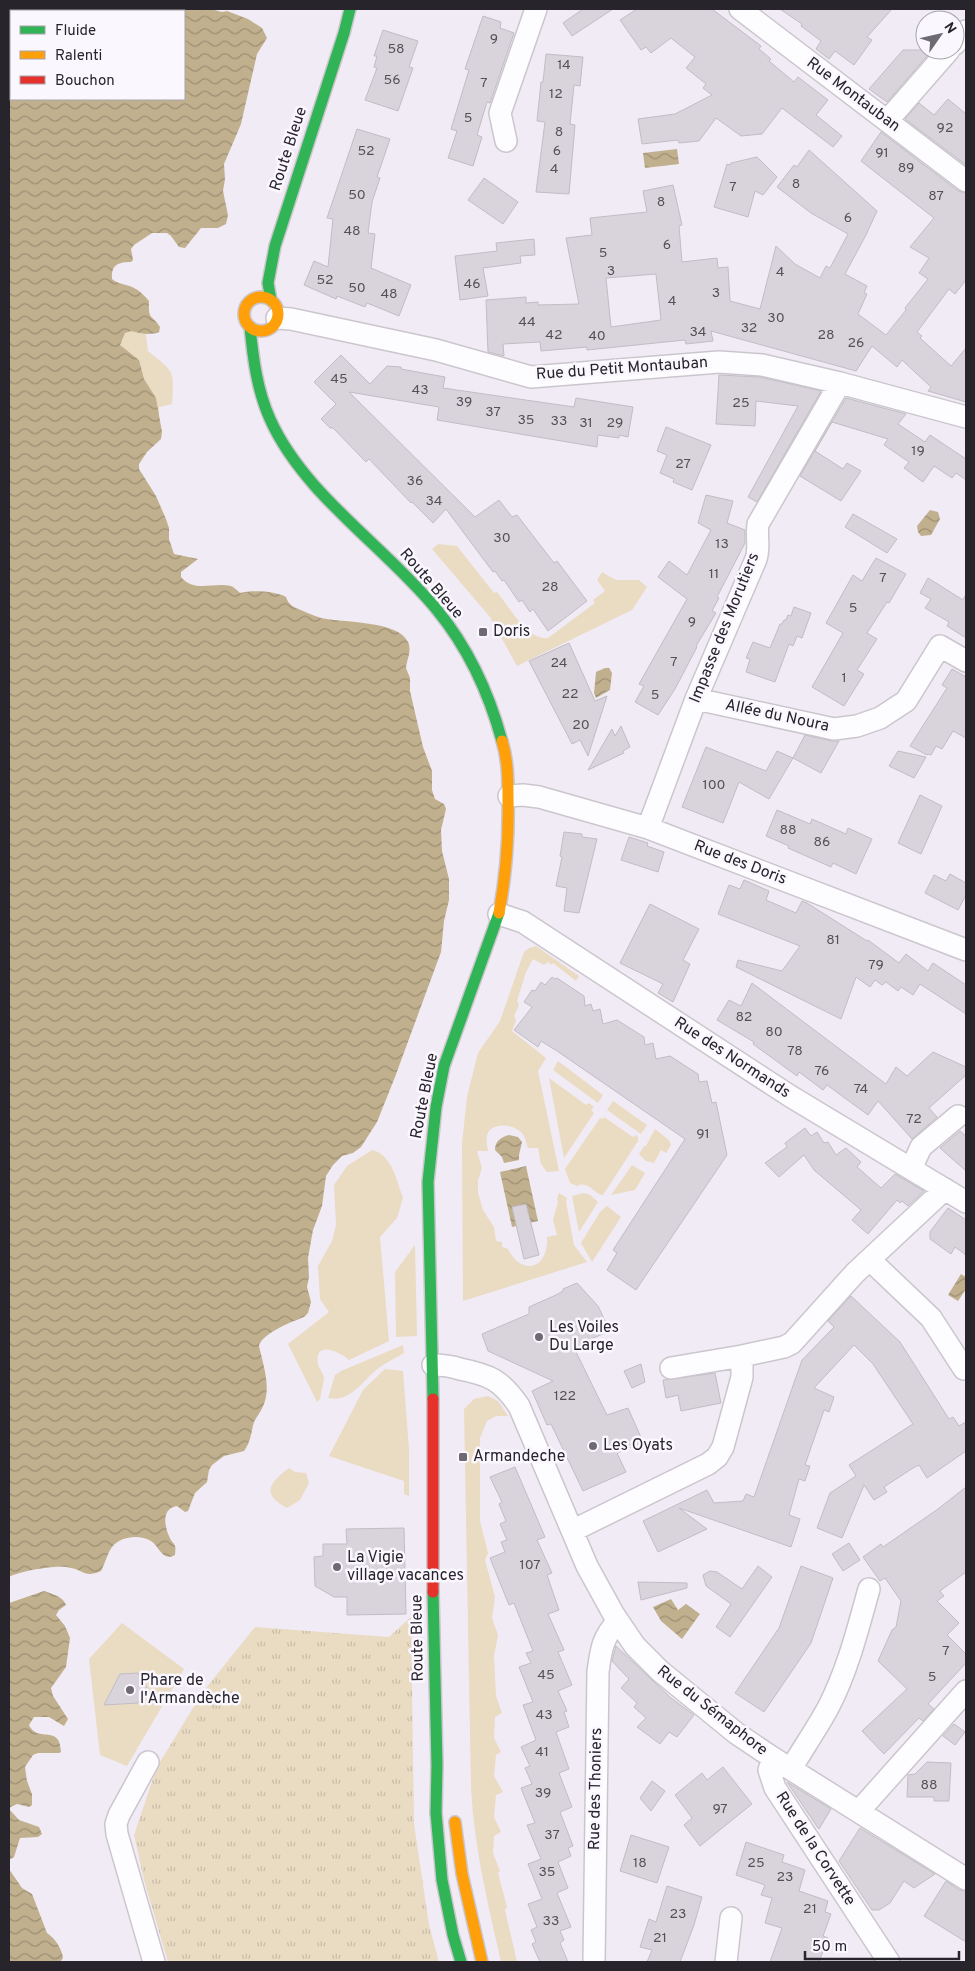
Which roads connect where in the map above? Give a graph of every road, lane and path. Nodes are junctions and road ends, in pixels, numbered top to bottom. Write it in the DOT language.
graph roads {
  1 [pos="350,9"];
  2 [pos="536,9"];
  3 [pos="740,9"];
  4 [pos="940,60"];
  5 [pos="887,121"];
  6 [pos="506,141"];
  7 [pos="966,181"];
  8 [pos="252,286"];
  9 [pos="251,300"];
  10 [pos="271,322"];
  11 [pos="250,327"];
  12 [pos="840,382"];
  13 [pos="966,418"];
  14 [pos="966,661"];
  15 [pos="696,699"];
  16 [pos="519,795"];
  17 [pos="648,828"];
  18 [pos="508,917"];
  19 [pos="966,950"];
  20 [pos="958,1116"];
  21 [pos="911,1169"];
  22 [pos="945,1189"];
  23 [pos="966,1202"];
  24 [pos="870,1260"];
  25 [pos="742,1356"];
  26 [pos="444,1365"];
  27 [pos="671,1368"];
  28 [pos="964,1369"];
  29 [pos="572,1531"];
  30 [pos="870,1588"];
  31 [pos="618,1621"];
  32 [pos="966,1691"];
  33 [pos="148,1762"];
  34 [pos="782,1763"];
  35 [pos="454,1806"];
  36 [pos="859,1812"];
  37 [pos="966,1879"];
  38 [pos="731,1918"];
  39 [pos="154,1962"];
  40 [pos="461,1962"];
  41 [pos="482,1962"];
  42 [pos="594,1962"];
  43 [pos="726,1962"];
  44 [pos="888,1962"];
  1 -- 10 [label="street, Route Bleue"];
  2 -- 6 [label="street"];
  3 -- 5 [label="street, Rue Montauban"];
  4 -- 5 [label="street"];
  5 -- 7 [label="street, Rue Montauban"];
  8 -- 9 [label="street"];
  9 -- 10 [label="street"];
  9 -- 11 [label="street"];
  10 -- 11 [label="street"];
  10 -- 12 [label="street, Rue du Petit Montauban"];
  11 -- 16 [label="street, Route Bleue"];
  12 -- 13 [label="street, Rue du Petit Montauban"];
  12 -- 15 [label="street, Impasse des Morutiers"];
  14 -- 15 [label="street, Allée du Noura"];
  15 -- 17 [label="street, Impasse des Morutiers"];
  16 -- 17 [label="street, Rue des Doris"];
  16 -- 18 [label="street, Route Bleue"];
  17 -- 19 [label="street, Rue des Doris"];
  18 -- 21 [label="street, Rue des Normands"];
  18 -- 26 [label="street, Route Bleue"];
  20 -- 21 [label="street"];
  21 -- 22 [label="street, Rue des Normands"];
  22 -- 23 [label="street, Rue des Normands"];
  22 -- 24 [label="street"];
  24 -- 25 [label="street"];
  24 -- 28 [label="street"];
  25 -- 27 [label="street"];
  25 -- 29 [label="street"];
  26 -- 29 [label="street, Rue du Sémaphore"];
  26 -- 40 [label="street, Route Bleue"];
  29 -- 31 [label="street, Rue du Sémaphore"];
  30 -- 34 [label="street"];
  31 -- 34 [label="street, Rue du Sémaphore"];
  31 -- 42 [label="street, Rue des Thoniers"];
  32 -- 36 [label="street"];
  33 -- 39 [label="street"];
  34 -- 36 [label="street, Rue du Sémaphore"];
  34 -- 44 [label="street, Rue de la Corvette"];
  35 -- 41 [label="street"];
  36 -- 37 [label="street, Rue du Sémaphore"];
  38 -- 43 [label="street"];
}
